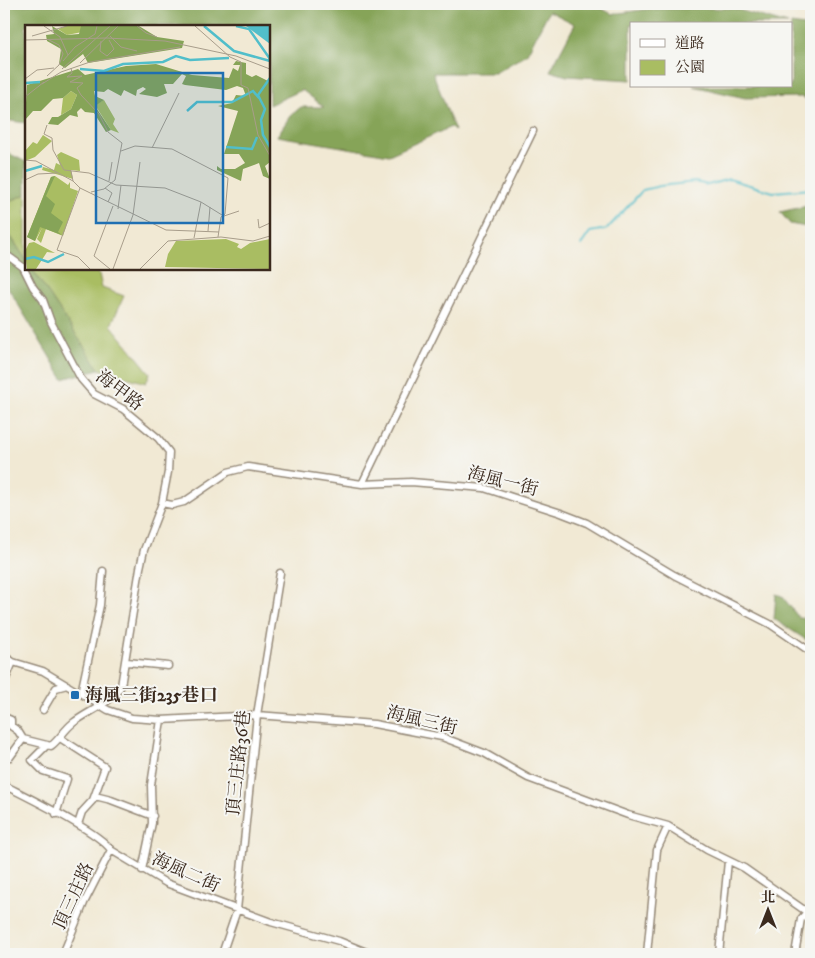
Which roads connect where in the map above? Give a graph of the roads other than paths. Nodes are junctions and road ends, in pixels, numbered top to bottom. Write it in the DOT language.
graph roads {
  1 [pos="534,131"];
  2 [pos="4,254"];
  3 [pos="362,484"];
  4 [pos="162,503"];
  5 [pos="103,571"];
  6 [pos="280,573"];
  7 [pos="811,652"];
  8 [pos="4,656"];
  9 [pos="14,662"];
  10 [pos="126,662"];
  11 [pos="168,666"];
  12 [pos="4,683"];
  13 [pos="68,685"];
  14 [pos="81,693"];
  15 [pos="103,705"];
  16 [pos="43,710"];
  17 [pos="257,715"];
  18 [pos="4,717"];
  19 [pos="161,720"];
  20 [pos="60,738"];
  21 [pos="23,739"];
  22 [pos="47,745"];
  23 [pos="4,756"];
  24 [pos="4,785"];
  25 [pos="95,796"];
  26 [pos="56,814"];
  27 [pos="153,816"];
  28 [pos="78,824"];
  29 [pos="668,826"];
  30 [pos="111,850"];
  31 [pos="728,861"];
  32 [pos="142,870"];
  33 [pos="237,910"];
  34 [pos="809,912"];
  35 [pos="63,954"];
  36 [pos="222,954"];
  37 [pos="371,954"];
  38 [pos="647,954"];
  39 [pos="719,954"];
  40 [pos="795,954"];
  1 -- 3 [label="street"];
  2 -- 4 [label="street, 海甲路"];
  3 -- 4 [label="street, 海風一街"];
  3 -- 7 [label="street, 海風一街"];
  4 -- 10 [label="street, 海甲路"];
  5 -- 14 [label="street"];
  6 -- 17 [label="street, 頂三庄路36巷"];
  8 -- 9 [label="street, 海風三街"];
  9 -- 12 [label="street"];
  9 -- 13 [label="street, 海風三街"];
  10 -- 11 [label="street"];
  10 -- 15 [label="street, 海甲路"];
  13 -- 14 [label="street, 海風三街"];
  13 -- 16 [label="street"];
  14 -- 15 [label="street, 海風三街"];
  15 -- 19 [label="street, 海風三街"];
  15 -- 20 [label="street, 海甲路"];
  17 -- 19 [label="street, 海風三街"];
  17 -- 29 [label="street, 海風三街"];
  17 -- 33 [label="street, 頂三庄路36巷"];
  18 -- 21 [label="street"];
  19 -- 27 [label="street"];
  20 -- 22 [label="street, 海甲路"];
  20 -- 25 [label="street"];
  21 -- 22 [label="street"];
  21 -- 23 [label="street"];
  22 -- 26 [label="street"];
  24 -- 26 [label="street, 海風二街"];
  25 -- 27 [label="street"];
  25 -- 28 [label="street"];
  26 -- 28 [label="street, 海風二街"];
  27 -- 32 [label="street"];
  28 -- 30 [label="street, 海風二街"];
  29 -- 31 [label="street, 海風三街"];
  29 -- 38 [label="street"];
  30 -- 32 [label="street, 海風二街"];
  30 -- 35 [label="street, 頂三庄路"];
  31 -- 34 [label="street, 海風三街"];
  31 -- 39 [label="street"];
  32 -- 33 [label="street, 海風二街"];
  33 -- 36 [label="street, 頂三庄路36巷"];
  33 -- 37 [label="street, 海風二街"];
  34 -- 40 [label="street"];
}
